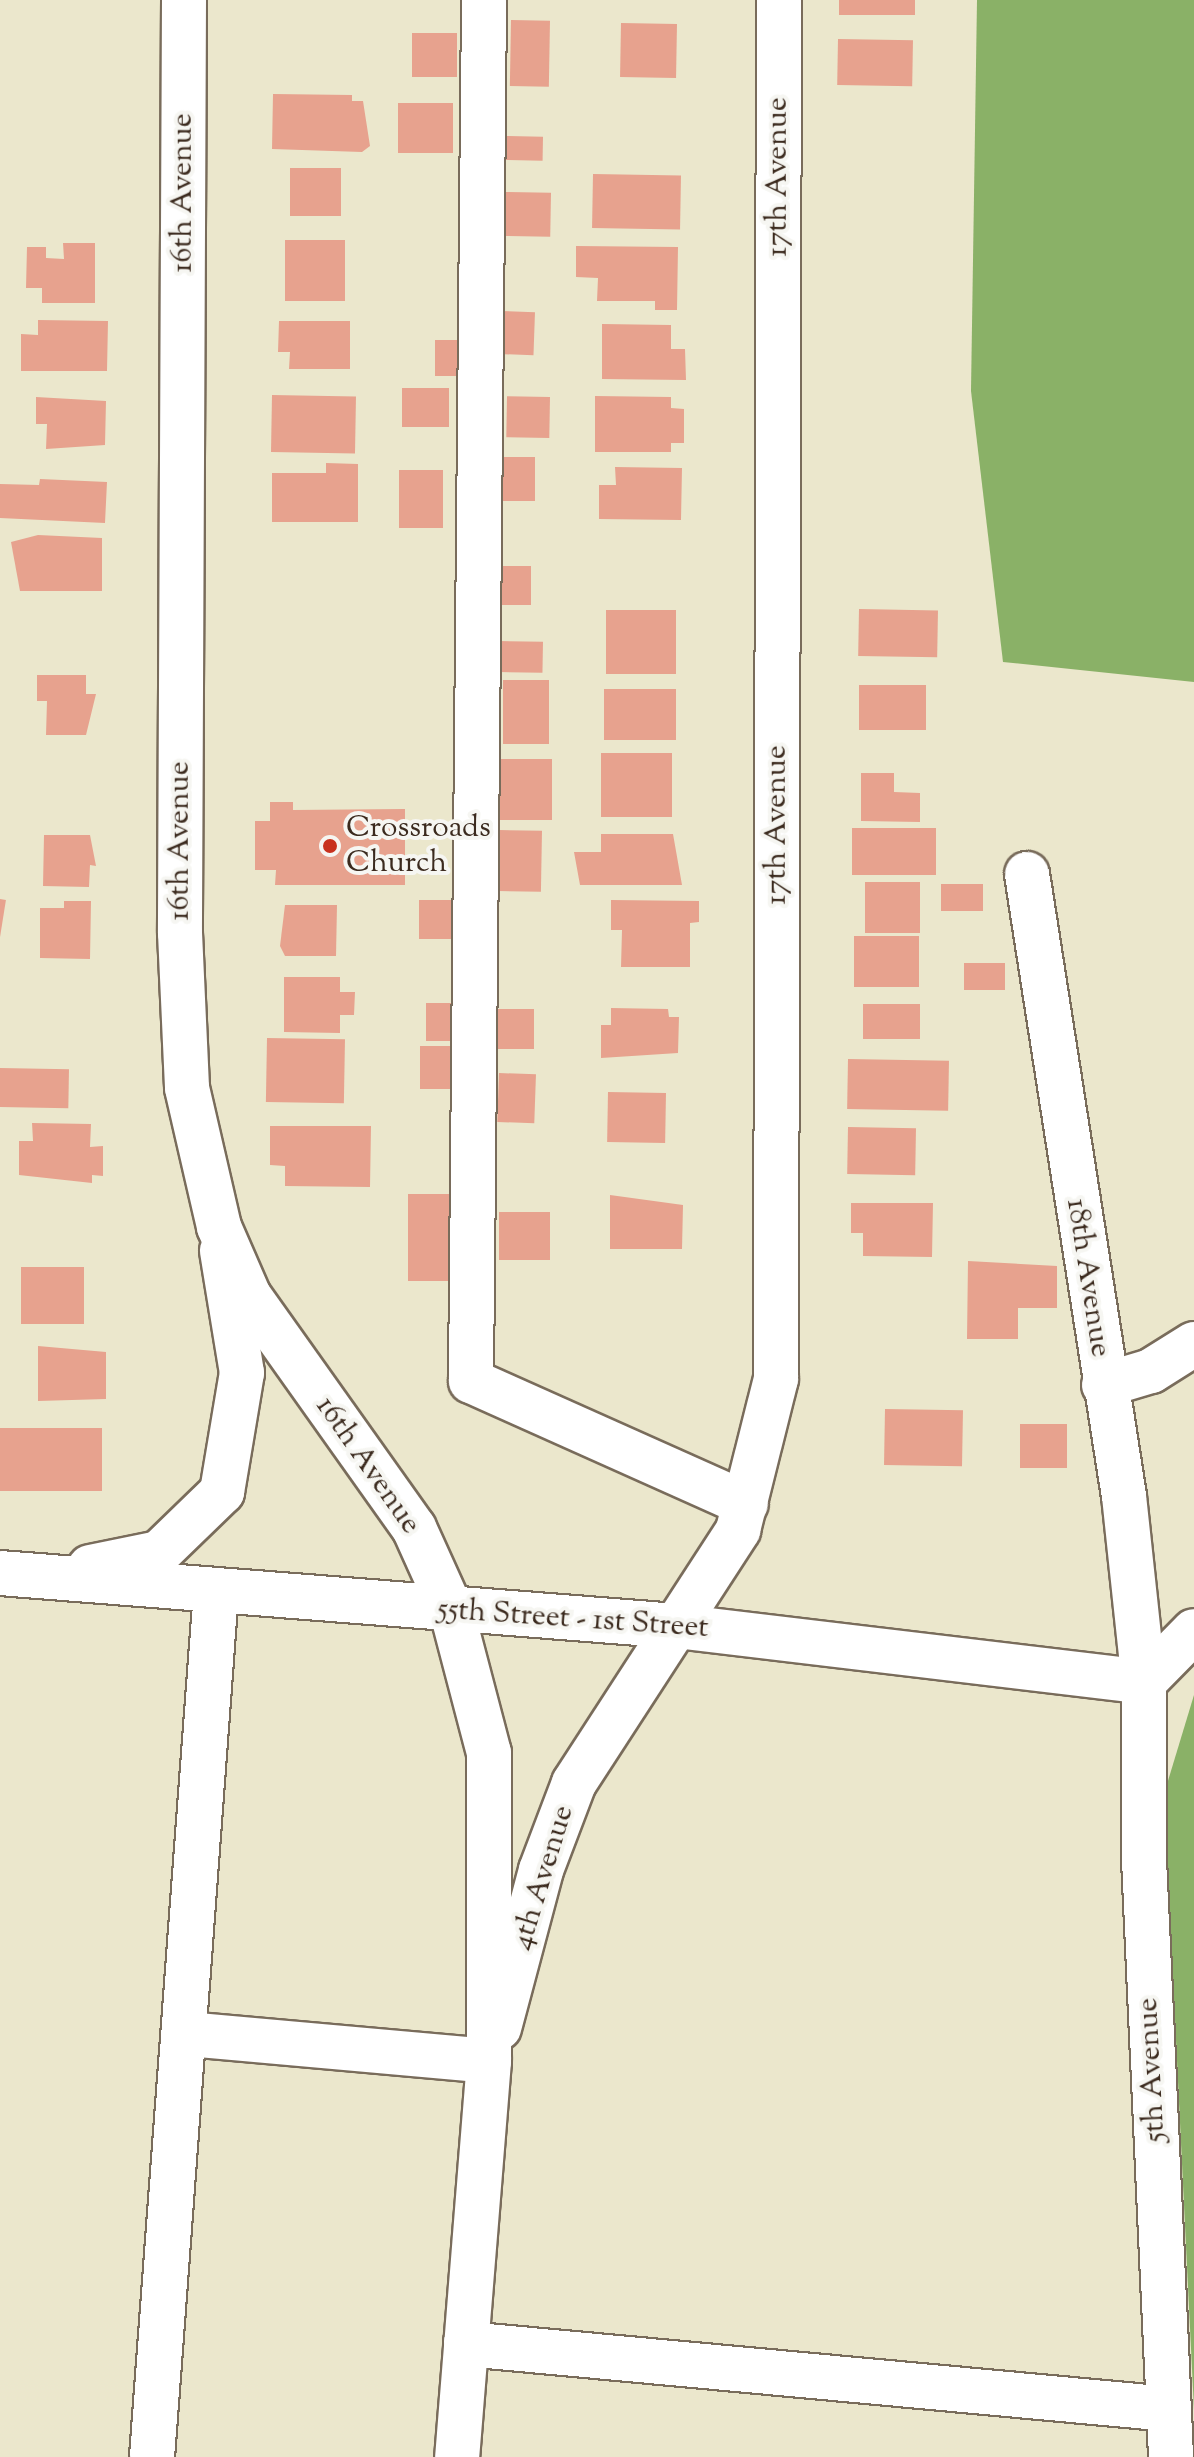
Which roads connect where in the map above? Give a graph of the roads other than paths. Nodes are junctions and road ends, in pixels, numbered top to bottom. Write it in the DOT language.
graph roads {
  1 [pos="184,0"];
  2 [pos="484,0"];
  3 [pos="779,0"];
  4 [pos="1027,874"];
  5 [pos="219,1227"];
  6 [pos="1194,1344"];
  7 [pos="1104,1385"];
  8 [pos="746,1504"];
  9 [pos="0,1573"];
  10 [pos="45,1577"];
  11 [pos="216,1592"];
  12 [pos="452,1612"];
  13 [pos="676,1626"];
  14 [pos="1194,1631"];
  15 [pos="1144,1682"];
  16 [pos="188,2034"];
  17 [pos="489,2061"];
  18 [pos="466,2344"];
  19 [pos="1169,2409"];
  20 [pos="152,2457"];
  21 [pos="457,2457"];
  22 [pos="1171,2457"];
  1 -- 5 [label="main road, 16th Avenue"];
  2 -- 8 [label="main road"];
  3 -- 8 [label="main road, 17th Avenue"];
  4 -- 7 [label="main road, 18th Avenue"];
  5 -- 10 [label="main road"];
  5 -- 12 [label="main road, 16th Avenue"];
  6 -- 7 [label="main road"];
  7 -- 15 [label="main road, 18th Avenue"];
  8 -- 13 [label="main road, 17th Avenue"];
  9 -- 10 [label="main road, 55th Street - 1st Street"];
  10 -- 11 [label="main road, 55th Street - 1st Street"];
  11 -- 12 [label="main road, 55th Street - 1st Street"];
  11 -- 16 [label="main road"];
  12 -- 13 [label="main road, 55th Street - 1st Street"];
  12 -- 17 [label="main road, 4th Avenue"];
  13 -- 15 [label="main road, 55th Street - 1st Street"];
  13 -- 17 [label="main road, 4th Avenue"];
  14 -- 15 [label="main road"];
  15 -- 19 [label="main road, 5th Avenue"];
  16 -- 17 [label="main road"];
  16 -- 20 [label="main road"];
  17 -- 18 [label="main road, 4th Avenue"];
  18 -- 19 [label="main road"];
  18 -- 21 [label="main road, 4th Avenue"];
  19 -- 22 [label="main road, 5th Avenue"];
}
